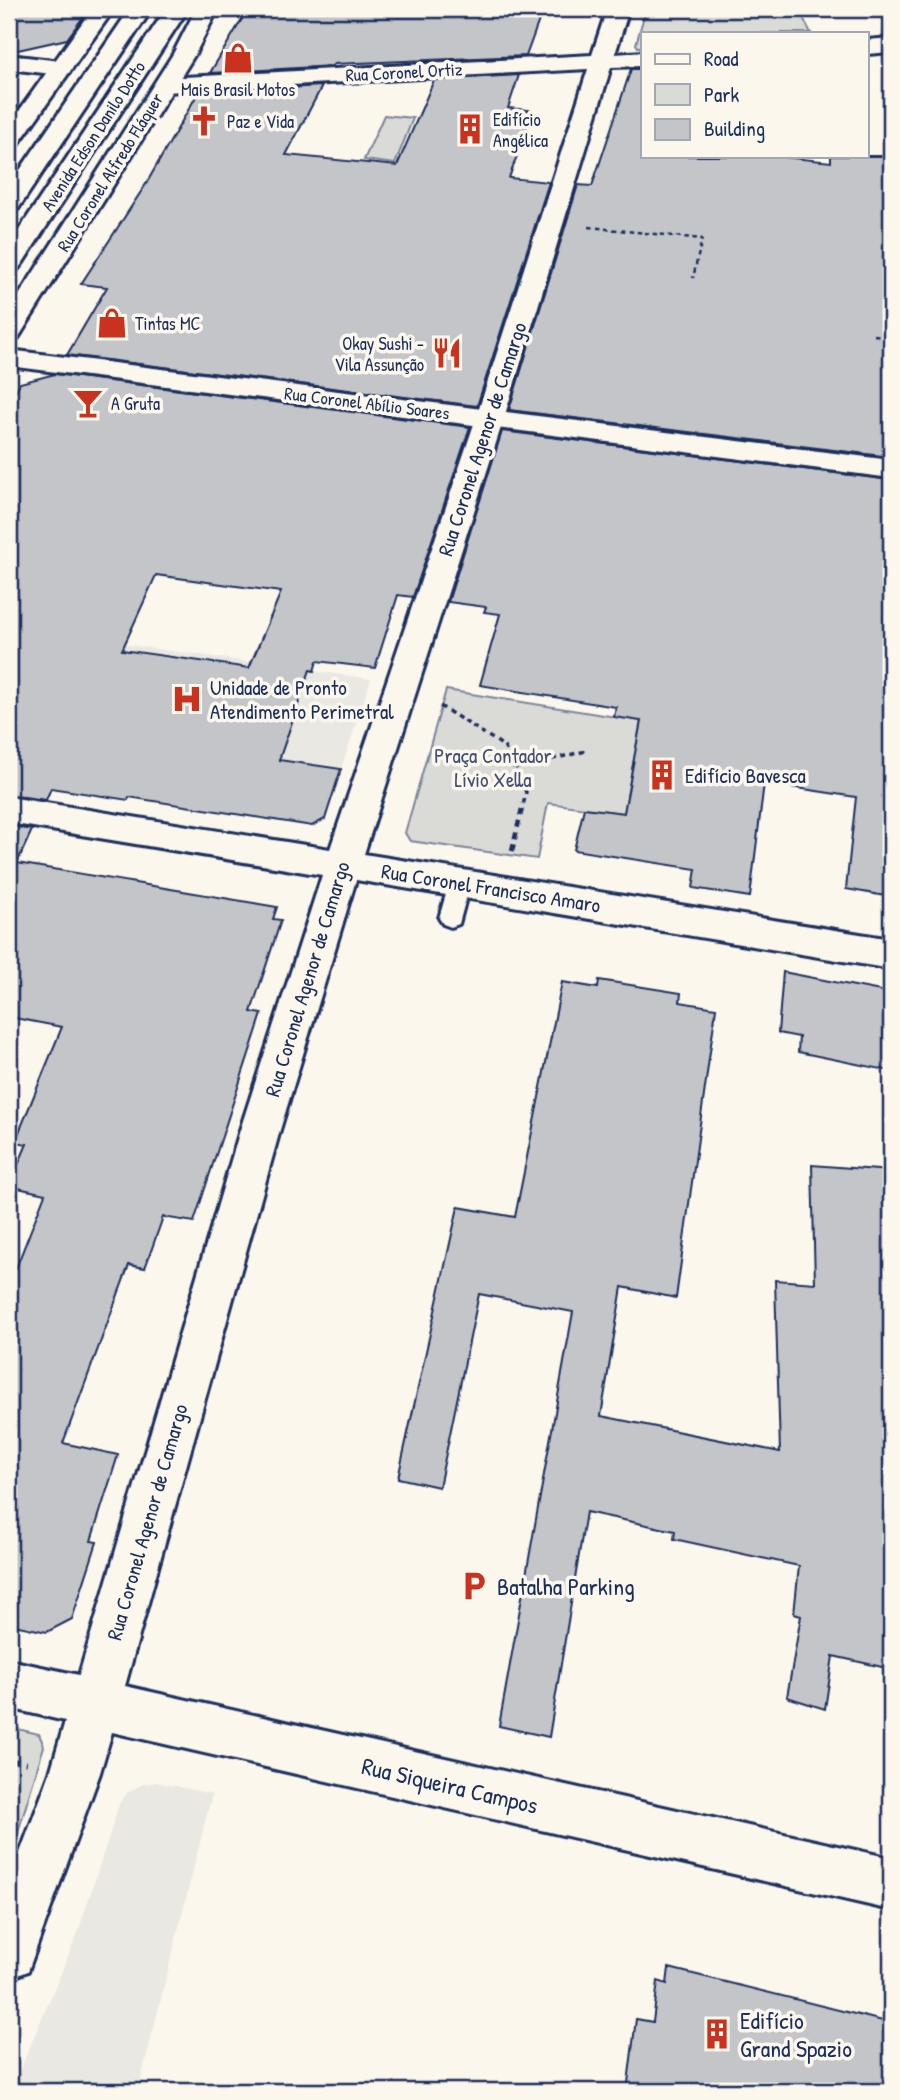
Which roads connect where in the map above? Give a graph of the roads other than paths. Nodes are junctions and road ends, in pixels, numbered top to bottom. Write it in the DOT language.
graph roads {
  1 [pos="103,9"];
  2 [pos="141,9"];
  3 [pos="177,9"];
  4 [pos="207,9"];
  5 [pos="618,9"];
  6 [pos="891,45"];
  7 [pos="869,47"];
  8 [pos="641,59"];
  9 [pos="602,61"];
  10 [pos="9,62"];
  11 [pos="61,68"];
  12 [pos="164,85"];
  13 [pos="9,141"];
  14 [pos="9,204"];
  15 [pos="9,264"];
  16 [pos="9,332"];
  17 [pos="9,358"];
  18 [pos="491,418"];
  19 [pos="891,469"];
  20 [pos="9,810"];
  21 [pos="343,864"];
  22 [pos="459,883"];
  23 [pos="451,918"];
  24 [pos="891,954"];
  25 [pos="9,1684"];
  26 [pos="94,1704"];
  27 [pos="891,1884"];
  28 [pos="9,1952"];
  1 -- 11 [label="main road"];
  2 -- 14 [label="main road, Avenida Edson Danilo Dotto"];
  3 -- 15 [label="main road, Avenida Edson Danilo Dotto"];
  4 -- 12 [label="main road, Rua Coronel Alfredo Fláquer"];
  5 -- 9 [label="main road, Rua Coronel Agenor de Camargo"];
  6 -- 7 [label="main road"];
  8 -- 9 [label="main road, Rua Coronel Ortiz"];
  9 -- 12 [label="main road, Rua Coronel Ortiz"];
  9 -- 18 [label="main road, Rua Coronel Agenor de Camargo"];
  10 -- 11 [label="main road"];
  11 -- 13 [label="main road"];
  12 -- 16 [label="main road, Rua Coronel Alfredo Fláquer"];
  17 -- 18 [label="main road, Rua Coronel Abílio Soares"];
  18 -- 19 [label="main road, Rua Coronel Abílio Soares"];
  18 -- 21 [label="main road, Rua Coronel Agenor de Camargo"];
  20 -- 21 [label="main road, Rua Coronel Francisco Amaro"];
  21 -- 22 [label="main road, Rua Coronel Francisco Amaro"];
  21 -- 26 [label="main road, Rua Coronel Agenor de Camargo"];
  22 -- 23 [label="lane"];
  22 -- 24 [label="main road, Rua Coronel Francisco Amaro"];
  25 -- 26 [label="main road, Rua Siqueira Campos"];
  26 -- 27 [label="main road, Rua Siqueira Campos"];
  26 -- 28 [label="main road, Rua Coronel Agenor de Camargo"];
}
